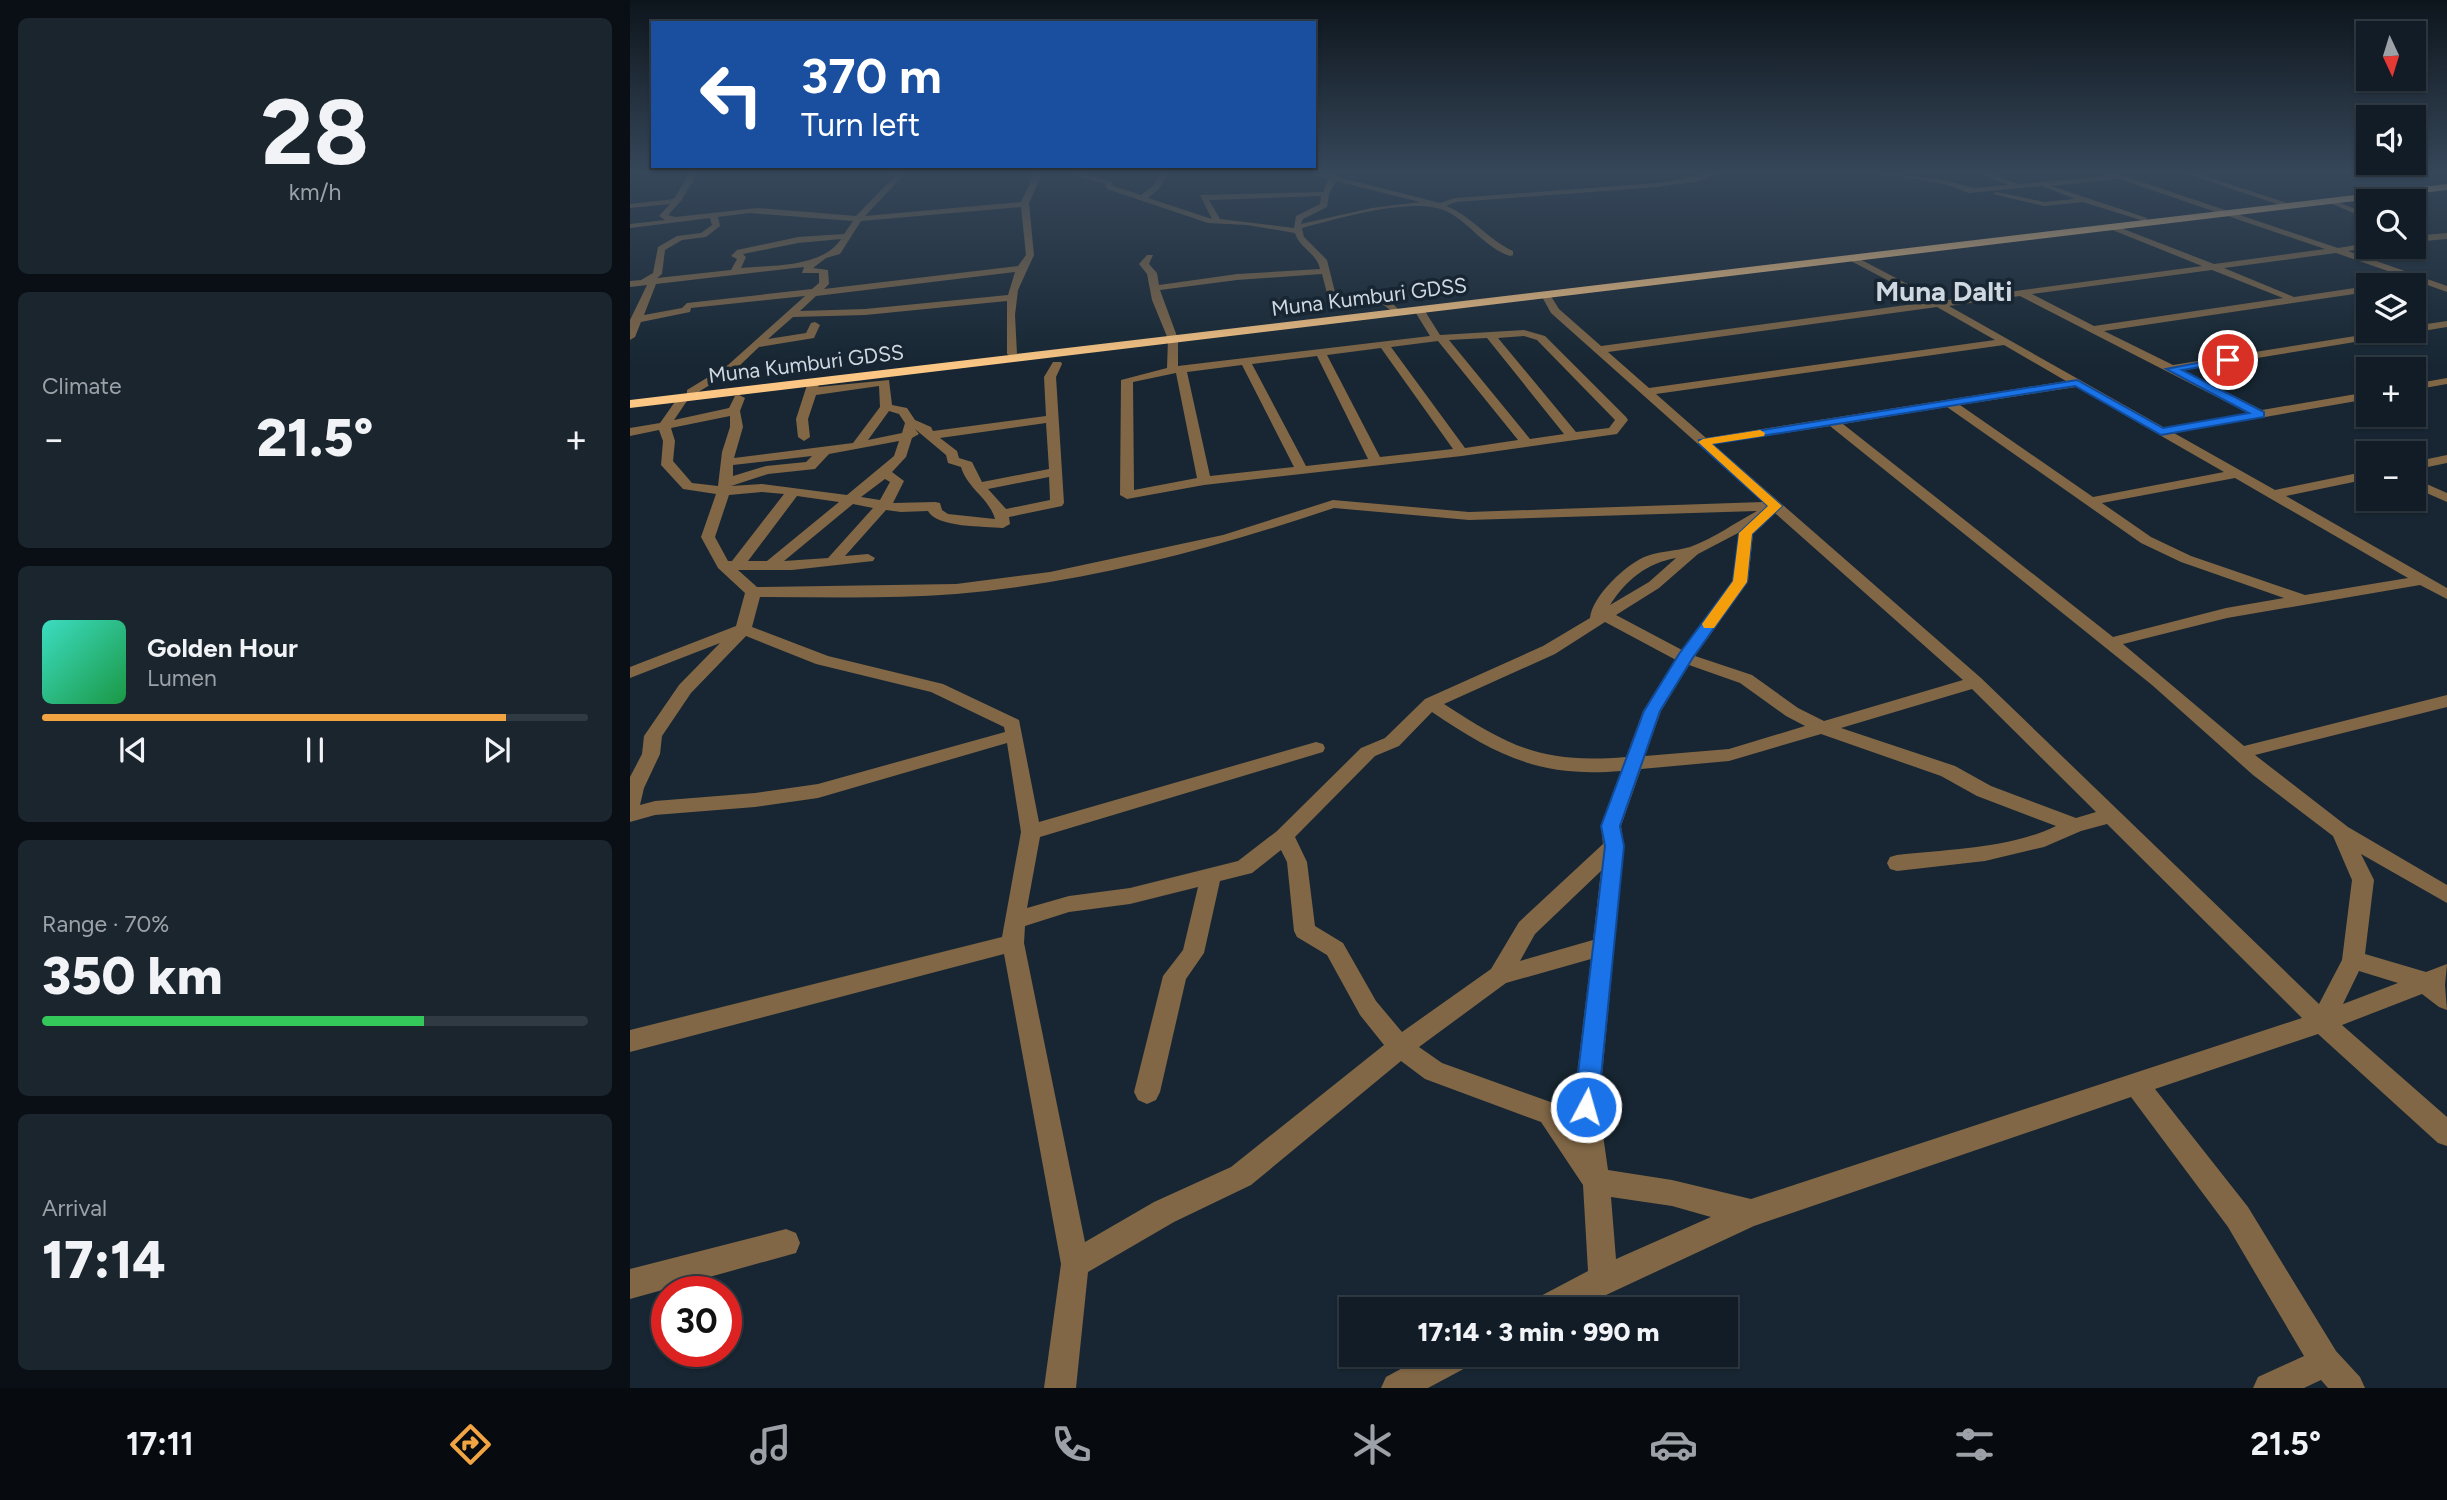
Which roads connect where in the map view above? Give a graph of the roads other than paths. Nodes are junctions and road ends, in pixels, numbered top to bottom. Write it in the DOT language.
graph roads {
  1 [pos="848,236"];
  2 [pos="689,237"];
  3 [pos="838,237"];
  4 [pos="1025,237"];
  5 [pos="1300,237"];
  6 [pos="1483,237"];
  7 [pos="2002,237"];
  8 [pos="2031,237"];
  9 [pos="2137,237"];
  10 [pos="2297,237"];
  11 [pos="2356,248"];
  12 [pos="2339,251"];
  13 [pos="1510,253"];
  14 [pos="1150,257"];
  15 [pos="1852,258"];
  16 [pos="811,263"];
  17 [pos="2212,268"];
  18 [pos="1018,270"];
  19 [pos="735,271"];
  20 [pos="1325,271"];
  21 [pos="2401,273"];
  22 [pos="2426,281"];
  23 [pos="2447,281"];
  24 [pos="648,282"];
  25 [pos="2426,282"];
  26 [pos="630,284"];
  27 [pos="1155,288"];
  28 [pos="2447,289"];
  29 [pos="2356,291"];
  30 [pos="818,292"];
  31 [pos="2022,293"];
  32 [pos="1546,295"];
  33 [pos="1013,297"];
  34 [pos="2294,299"];
  35 [pos="1939,304"];
  36 [pos="687,306"];
  37 [pos="640,308"];
  38 [pos="1393,309"];
  39 [pos="1419,310"];
  40 [pos="791,314"];
  41 [pos="635,320"];
  42 [pos="2447,324"];
  43 [pos="815,325"];
  44 [pos="2426,327"];
  45 [pos="2092,329"];
  46 [pos="1490,335"];
  47 [pos="630,337"];
  48 [pos="1172,337"];
  49 [pos="1439,338"];
  50 [pos="2356,339"];
  51 [pos="2005,342"];
  52 [pos="756,344"];
  53 [pos="1384,345"];
  54 [pos="1599,350"];
  55 [pos="1320,352"];
  56 [pos="1012,354"];
  57 [pos="1245,361"];
  58 [pos="1057,364"];
  59 [pos="2171,369"];
  60 [pos="1176,370"];
  61 [pos="2447,382"];
  62 [pos="2077,383"];
  63 [pos="2426,385"];
  64 [pos="812,387"];
  65 [pos="1647,392"];
  66 [pos="687,395"];
  67 [pos="2356,397"];
  68 [pos="630,402"];
  69 [pos="1949,403"];
  70 [pos="886,407"];
  71 [pos="2260,414"];
  72 [pos="1052,419"];
  73 [pos="1833,422"];
  74 [pos="663,426"];
  75 [pos="908,430"];
  76 [pos="630,432"];
  77 [pos="2161,432"];
  78 [pos="930,433"];
  79 [pos="804,437"];
  80 [pos="1573,437"];
  81 [pos="1703,442"];
  82 [pos="1527,443"];
  83 [pos="859,444"];
  84 [pos="825,451"];
  85 [pos="1462,452"];
  86 [pos="2447,459"];
  87 [pos="1376,462"];
  88 [pos="729,463"];
  89 [pos="2426,463"];
  90 [pos="1302,470"];
  91 [pos="1055,472"];
  92 [pos="884,474"];
  93 [pos="2236,474"];
  94 [pos="2356,478"];
  95 [pos="1205,481"];
  96 [pos="981,486"];
  97 [pos="724,487"];
  98 [pos="2426,488"];
  99 [pos="793,492"];
  100 [pos="2273,495"];
  101 [pos="2447,498"];
  102 [pos="849,500"];
  103 [pos="2091,501"];
  104 [pos="884,506"];
  105 [pos="1776,506"];
  106 [pos="1003,514"];
  107 [pos="867,558"];
  108 [pos="831,563"];
  109 [pos="729,565"];
  110 [pos="771,566"];
  111 [pos="2422,580"];
  112 [pos="753,592"];
  113 [pos="2447,594"];
  114 [pos="2301,599"];
  115 [pos="1600,617"];
  116 [pos="743,629"];
  117 [pos="2109,643"];
  118 [pos="1685,658"];
  119 [pos="630,673"];
  120 [pos="1975,682"];
  121 [pos="2447,701"];
  122 [pos="1431,703"];
  123 [pos="1823,728"];
  124 [pos="1015,735"];
  125 [pos="1316,748"];
  126 [pos="2240,753"];
  127 [pos="1634,764"];
  128 [pos="630,807"];
  129 [pos="630,815"];
  130 [pos="2109,816"];
  131 [pos="2075,824"];
  132 [pos="1031,832"];
  133 [pos="2341,832"];
  134 [pos="1284,836"];
  135 [pos="1614,846"];
  136 [pos="1897,863"];
  137 [pos="1211,876"];
  138 [pos="2447,895"];
  139 [pos="1014,932"];
  140 [pos="1603,946"];
  141 [pos="2353,960"];
  142 [pos="2447,974"];
  143 [pos="1499,976"];
  144 [pos="2423,981"];
  145 [pos="2447,1000"];
  146 [pos="2322,1022"];
  147 [pos="630,1041"];
  148 [pos="1400,1047"];
  149 [pos="2136,1084"];
  150 [pos="1147,1092"];
  151 [pos="2447,1134"];
  152 [pos="1596,1181"];
  153 [pos="1751,1213"];
  154 [pos="786,1243"];
  155 [pos="1075,1264"];
  156 [pos="1603,1279"];
  157 [pos="630,1284"];
  158 [pos="1568,1297"];
  159 [pos="2325,1362"];
  160 [pos="1436,1367"];
  161 [pos="1060,1388"];
  162 [pos="1397,1388"];
  163 [pos="2269,1388"];
  164 [pos="2349,1388"];
  1 -- 16 [label="street"];
  2 -- 24 [label="street"];
  3 -- 19 [label="street"];
  4 -- 18 [label="street"];
  5 -- 20 [label="street"];
  6 -- 13 [label="street"];
  7 -- 38 [label="highway, Muna Kumburi GDSS"];
  8 -- 15 [label="highway, Muna Kumburi GDSS"];
  9 -- 17 [label="street"];
  10 -- 12 [label="street"];
  11 -- 12 [label="street"];
  12 -- 17 [label="street"];
  12 -- 21 [label="street"];
  14 -- 27 [label="street"];
  15 -- 32 [label="highway, Muna Kumburi GDSS"];
  15 -- 35 [label="street"];
  16 -- 19 [label="street"];
  16 -- 30 [label="street"];
  17 -- 31 [label="street"];
  17 -- 34 [label="street"];
  18 -- 30 [label="street"];
  18 -- 33 [label="street"];
  19 -- 24 [label="street"];
  20 -- 27 [label="street"];
  20 -- 38 [label="street"];
  22 -- 23 [label="street"];
  24 -- 26 [label="street"];
  24 -- 37 [label="street"];
  25 -- 28 [label="street"];
  27 -- 48 [label="street"];
  29 -- 34 [label="street"];
  30 -- 36 [label="street"];
  30 -- 40 [label="street"];
  31 -- 35 [label="street"];
  31 -- 45 [label="street"];
  32 -- 39 [label="highway, Muna Kumburi GDSS"];
  32 -- 54 [label="street"];
  33 -- 40 [label="street"];
  33 -- 56 [label="street"];
  34 -- 45 [label="street"];
  35 -- 51 [label="street"];
  35 -- 54 [label="street"];
  36 -- 37 [label="street"];
  36 -- 41 [label="street"];
  37 -- 41 [label="street"];
  38 -- 48 [label="highway, Muna Kumburi GDSS"];
  39 -- 48 [label="highway, Muna Kumburi GDSS"];
  39 -- 49 [label="street"];
  40 -- 52 [label="street"];
  41 -- 47 [label="street"];
  42 -- 44 [label="street"];
  43 -- 52 [label="street"];
  45 -- 59 [label="street"];
  46 -- 49 [label="street"];
  46 -- 80 [label="street"];
  46 -- 80 [label="street"];
  48 -- 56 [label="highway, Muna Kumburi GDSS"];
  48 -- 60 [label="street"];
  48 -- 64 [label="highway, Muna Kumburi GDSS"];
  49 -- 53 [label="street"];
  49 -- 82 [label="street"];
  50 -- 59 [label="street"];
  51 -- 62 [label="street"];
  51 -- 65 [label="street"];
  52 -- 66 [label="street"];
  53 -- 55 [label="street"];
  53 -- 85 [label="street"];
  54 -- 65 [label="street"];
  55 -- 57 [label="street"];
  55 -- 87 [label="street"];
  56 -- 66 [label="highway, Muna Kumburi GDSS"];
  57 -- 60 [label="street"];
  57 -- 90 [label="street"];
  58 -- 72 [label="street"];
  59 -- 71 [label="street"];
  60 -- 95 [label="street"];
  60 -- 95 [label="street"];
  61 -- 63 [label="street"];
  62 -- 69 [label="street"];
  62 -- 77 [label="street"];
  64 -- 66 [label="highway, Muna Kumburi GDSS"];
  64 -- 70 [label="street"];
  64 -- 79 [label="street"];
  65 -- 81 [label="street"];
  66 -- 68 [label="highway, Muna Kumburi GDSS"];
  66 -- 74 [label="street"];
  67 -- 71 [label="street"];
  69 -- 73 [label="street"];
  69 -- 103 [label="street"];
  70 -- 75 [label="street"];
  70 -- 83 [label="street"];
  71 -- 77 [label="street"];
  72 -- 78 [label="street"];
  72 -- 91 [label="street"];
  73 -- 81 [label="street"];
  73 -- 117 [label="street"];
  74 -- 76 [label="street"];
  74 -- 88 [label="street"];
  74 -- 97 [label="street"];
  75 -- 78 [label="street"];
  75 -- 83 [label="street"];
  75 -- 92 [label="street"];
  77 -- 93 [label="street"];
  78 -- 96 [label="street"];
  80 -- 82 [label="street"];
  81 -- 105 [label="street"];
  82 -- 85 [label="street"];
  83 -- 84 [label="street"];
  84 -- 88 [label="street"];
  84 -- 97 [label="street"];
  85 -- 87 [label="street"];
  86 -- 89 [label="street"];
  87 -- 90 [label="street"];
  88 -- 97 [label="street"];
  90 -- 95 [label="street"];
  91 -- 96 [label="street"];
  91 -- 106 [label="street"];
  92 -- 102 [label="street"];
  92 -- 104 [label="street"];
  93 -- 100 [label="street"];
  93 -- 103 [label="street"];
  94 -- 100 [label="street"];
  96 -- 106 [label="street"];
  97 -- 99 [label="street"];
  97 -- 109 [label="street"];
  98 -- 101 [label="street"];
  99 -- 102 [label="street"];
  99 -- 109 [label="street"];
  100 -- 111 [label="street"];
  102 -- 104 [label="street"];
  102 -- 110 [label="street"];
  103 -- 114 [label="street"];
  104 -- 106 [label="street"];
  104 -- 108 [label="street"];
  105 -- 112 [label="street"];
  105 -- 115 [label="street"];
  105 -- 118 [label="street"];
  105 -- 120 [label="street"];
  107 -- 108 [label="street"];
  108 -- 110 [label="street"];
  109 -- 110 [label="street"];
  109 -- 112 [label="street"];
  111 -- 113 [label="street"];
  111 -- 114 [label="street"];
  112 -- 116 [label="street"];
  114 -- 117 [label="street"];
  115 -- 118 [label="street"];
  115 -- 122 [label="street"];
  116 -- 119 [label="street"];
  116 -- 124 [label="street"];
  116 -- 128 [label="street"];
  117 -- 126 [label="street"];
  118 -- 123 [label="street"];
  118 -- 127 [label="street"];
  120 -- 123 [label="street"];
  120 -- 130 [label="street"];
  121 -- 126 [label="street"];
  122 -- 127 [label="street"];
  122 -- 134 [label="street"];
  123 -- 127 [label="street"];
  123 -- 131 [label="street"];
  124 -- 129 [label="street"];
  124 -- 132 [label="street"];
  125 -- 132 [label="street"];
  126 -- 133 [label="street"];
  127 -- 135 [label="street"];
  130 -- 131 [label="street"];
  130 -- 146 [label="street"];
  131 -- 136 [label="street"];
  132 -- 139 [label="street"];
  133 -- 138 [label="street"];
  133 -- 141 [label="street"];
  134 -- 137 [label="street"];
  134 -- 148 [label="street"];
  135 -- 140 [label="street"];
  135 -- 143 [label="street"];
  137 -- 139 [label="street"];
  137 -- 150 [label="street"];
  139 -- 147 [label="street"];
  139 -- 155 [label="street"];
  140 -- 143 [label="street"];
  140 -- 152 [label="street"];
  141 -- 144 [label="street"];
  141 -- 146 [label="street"];
  142 -- 144 [label="street"];
  143 -- 148 [label="street"];
  144 -- 145 [label="street"];
  144 -- 146 [label="street"];
  146 -- 149 [label="street"];
  146 -- 151 [label="street"];
  148 -- 152 [label="street"];
  148 -- 155 [label="street"];
  149 -- 153 [label="street"];
  149 -- 159 [label="street"];
  152 -- 153 [label="street"];
  152 -- 156 [label="street"];
  153 -- 156 [label="street"];
  154 -- 157 [label="street"];
  155 -- 161 [label="street"];
  156 -- 158 [label="street"];
  159 -- 163 [label="street"];
  159 -- 164 [label="street"];
  160 -- 162 [label="street"];
}
